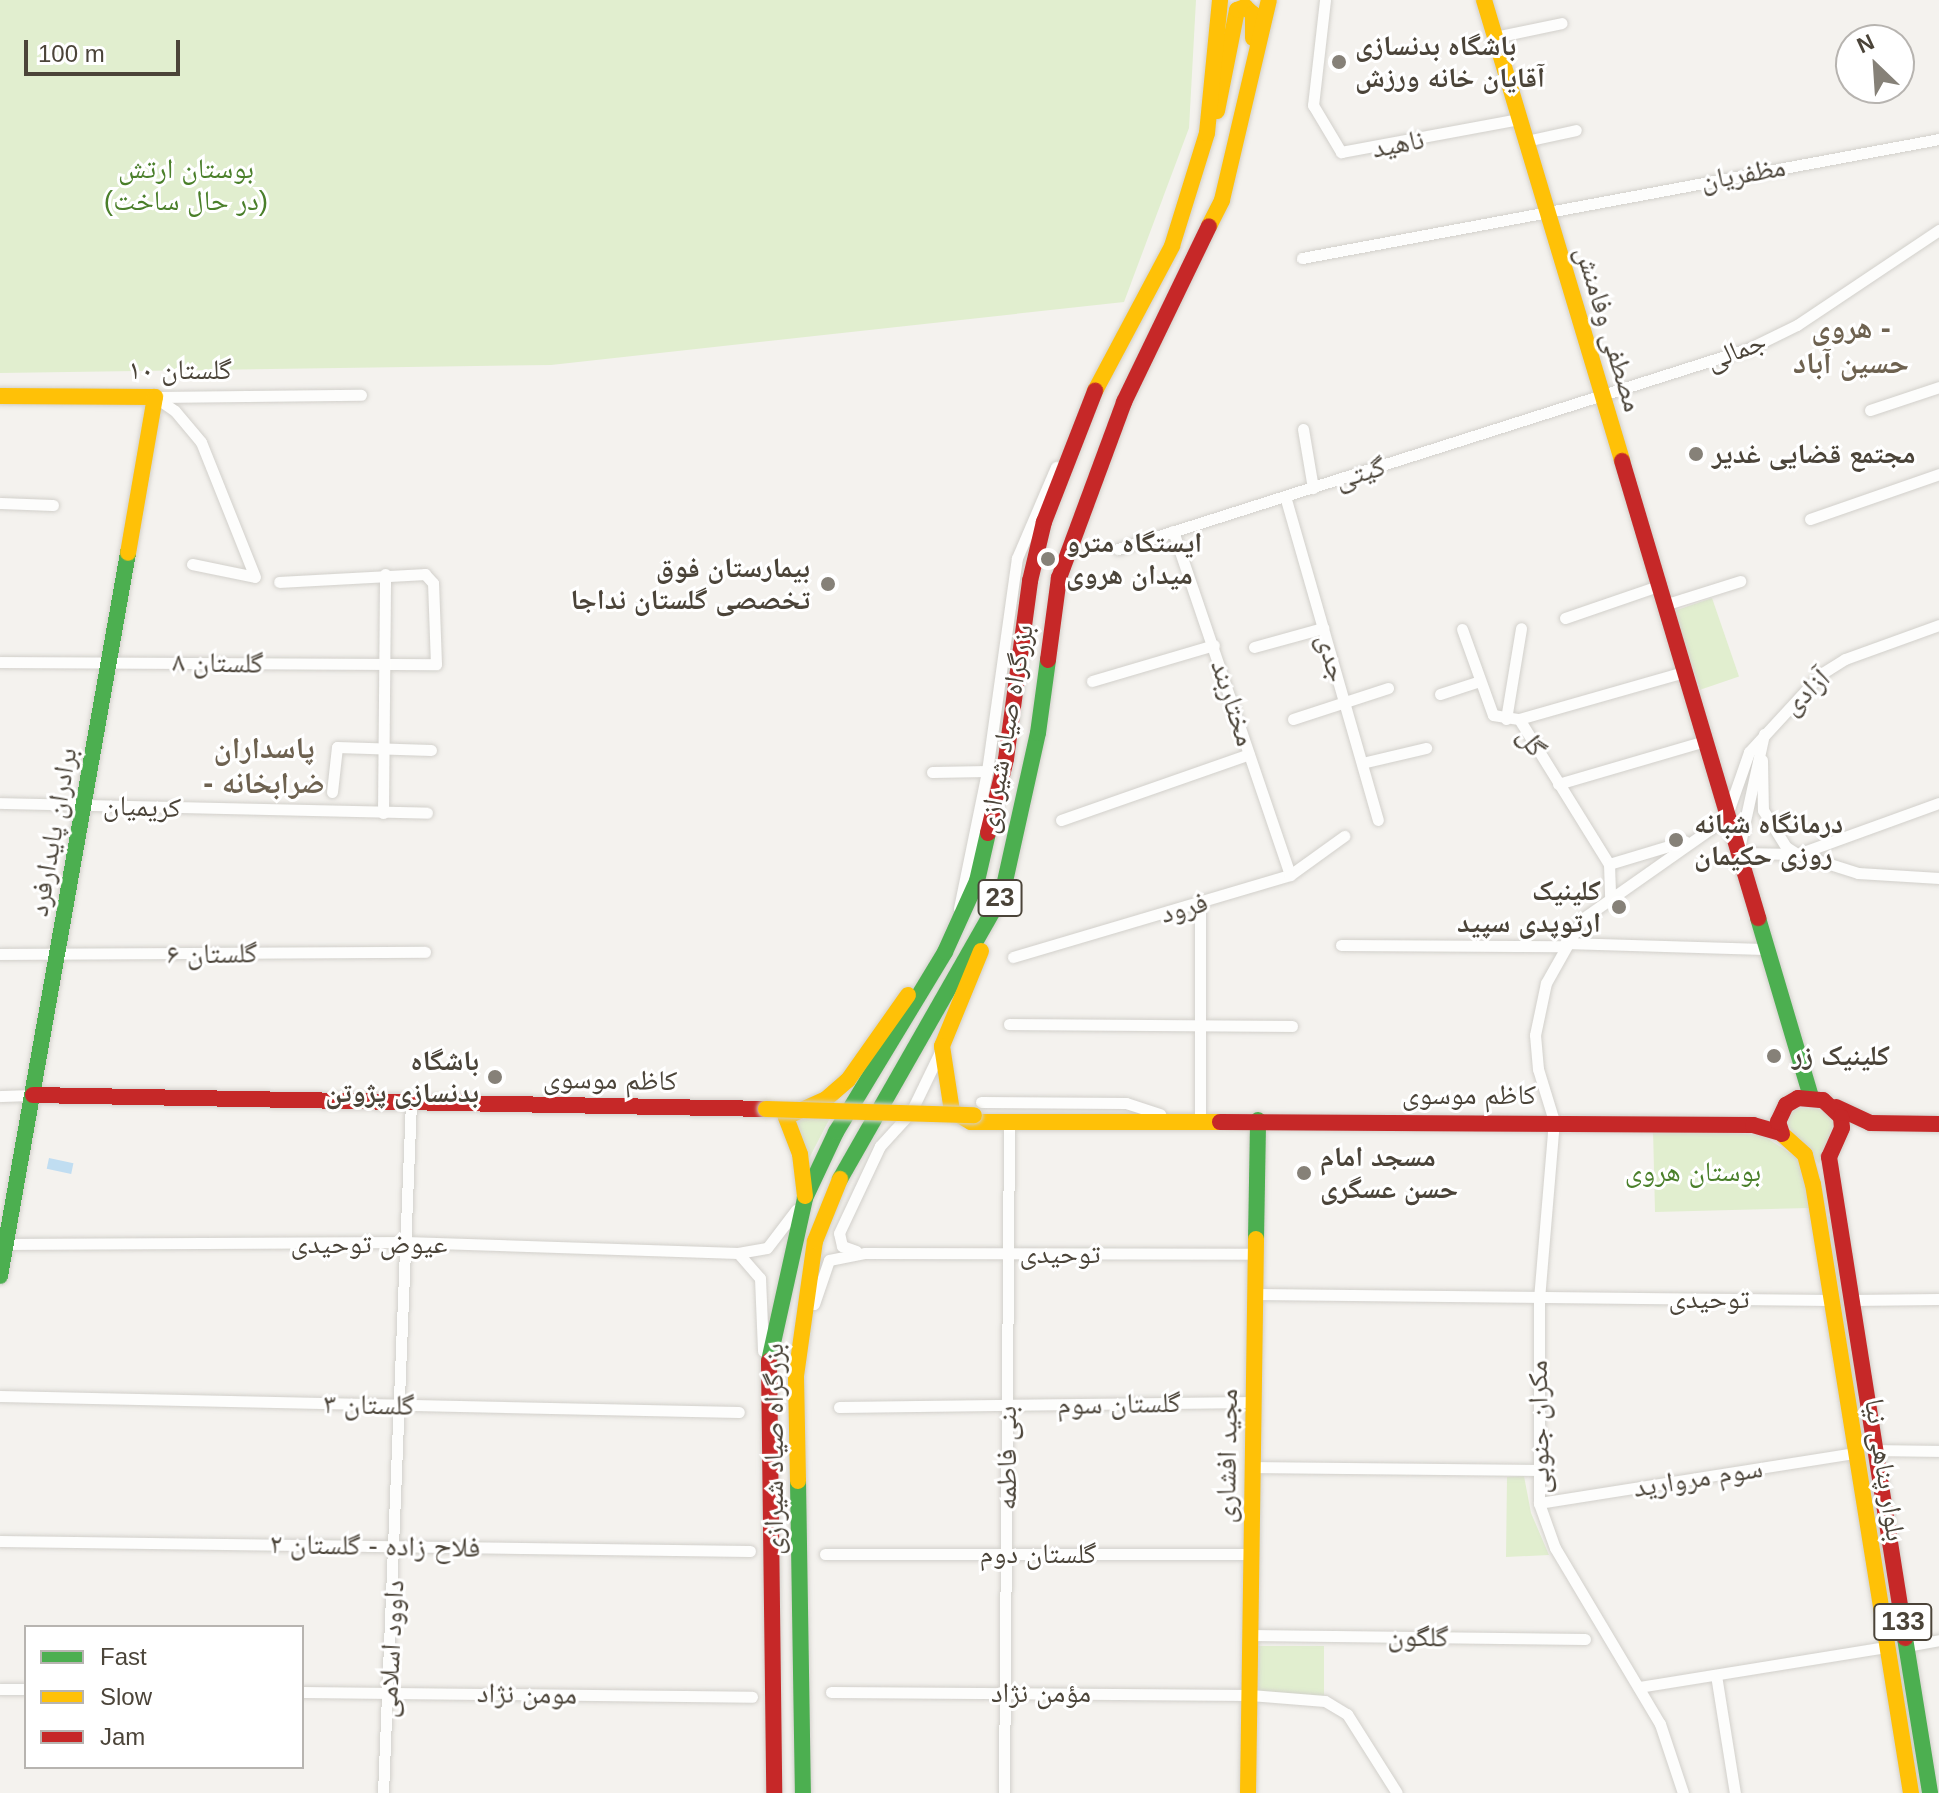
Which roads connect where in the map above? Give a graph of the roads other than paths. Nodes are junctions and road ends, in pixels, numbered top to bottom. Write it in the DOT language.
graph roads {
  1 [pos="1220,0"];
  2 [pos="1269,0"];
  3 [pos="1325,0"];
  4 [pos="1484,0"];
  5 [pos="1562,23"];
  6 [pos="1495,37"];
  7 [pos="1244,110"];
  8 [pos="1519,119"];
  9 [pos="1576,130"];
  10 [pos="1207,133"];
  11 [pos="1939,139"];
  12 [pos="1526,141"];
  13 [pos="1546,209"];
  14 [pos="1939,230"];
  15 [pos="1302,258"];
  16 [pos="1939,387"];
  17 [pos="361,395"];
  18 [pos="0,396"];
  19 [pos="155,397"];
  20 [pos="1602,397"];
  21 [pos="1870,410"];
  22 [pos="1082,417"];
  23 [pos="1303,429"];
  24 [pos="1939,474"];
  25 [pos="1313,488"];
  26 [pos="1285,496"];
  27 [pos="0,503"];
  28 [pos="53,505"];
  29 [pos="1810,519"];
  30 [pos="1173,531"];
  31 [pos="1118,549"];
  32 [pos="192,564"];
  33 [pos="385,574"];
  34 [pos="1740,581"];
  35 [pos="279,582"];
  36 [pos="1658,586"];
  37 [pos="1664,605"];
  38 [pos="1565,618"];
  39 [pos="1939,625"];
  40 [pos="1323,628"];
  41 [pos="1521,628"];
  42 [pos="1462,629"];
  43 [pos="1214,645"];
  44 [pos="1254,647"];
  45 [pos="0,662"];
  46 [pos="109,662"];
  47 [pos="381,664"];
  48 [pos="1684,672"];
  49 [pos="1092,681"];
  50 [pos="1478,682"];
  51 [pos="1388,688"];
  52 [pos="1440,694"];
  53 [pos="1344,703"];
  54 [pos="1293,719"];
  55 [pos="1513,719"];
  56 [pos="1764,734"];
  57 [pos="1698,743"];
  58 [pos="1426,748"];
  59 [pos="382,749"];
  60 [pos="431,750"];
  61 [pos="1249,754"];
  62 [pos="1362,763"];
  63 [pos="987,771"];
  64 [pos="932,772"];
  65 [pos="1717,779"];
  66 [pos="1558,784"];
  67 [pos="332,792"];
  68 [pos="1731,798"];
  69 [pos="0,803"];
  70 [pos="1939,803"];
  71 [pos="85,805"];
  72 [pos="383,813"];
  73 [pos="427,813"];
  74 [pos="1061,820"];
  75 [pos="1378,820"];
  76 [pos="1723,820"];
  77 [pos="1344,836"];
  78 [pos="1699,837"];
  79 [pos="1738,853"];
  80 [pos="1798,854"];
  81 [pos="1609,864"];
  82 [pos="1290,875"];
  83 [pos="1939,878"];
  84 [pos="1002,895"];
  85 [pos="1610,896"];
  86 [pos="1200,904"];
  87 [pos="959,921"];
  88 [pos="1564,944"];
  89 [pos="1341,945"];
  90 [pos="1764,949"];
  91 [pos="425,952"];
  92 [pos="945,952"];
  93 [pos="0,954"];
  94 [pos="57,956"];
  95 [pos="1013,957"];
  96 [pos="1009,1024"];
  97 [pos="1200,1024"];
  98 [pos="1292,1026"];
  99 [pos="942,1046"];
  100 [pos="33,1095"];
  101 [pos="0,1096"];
  102 [pos="1811,1097"];
  103 [pos="411,1103"];
  104 [pos="1786,1105"];
  105 [pos="1836,1107"];
  106 [pos="975,1113"];
  107 [pos="1192,1119"];
  108 [pos="1258,1120"];
  109 [pos="1554,1121"];
  110 [pos="1009,1123"];
  111 [pos="1939,1124"];
  112 [pos="1753,1125"];
  113 [pos="1781,1133"];
  114 [pos="805,1198"];
  115 [pos="405,1242"];
  116 [pos="3,1244"];
  117 [pos="738,1253"];
  118 [pos="865,1253"];
  119 [pos="1008,1254"];
  120 [pos="1256,1254"];
  121 [pos="0,1276"];
  122 [pos="1255,1294"];
  123 [pos="1539,1299"];
  124 [pos="1939,1299"];
  125 [pos="1832,1300"];
  126 [pos="1851,1300"];
  127 [pos="802,1323"];
  128 [pos="767,1378"];
  129 [pos="0,1396"];
  130 [pos="1254,1402"];
  131 [pos="1007,1405"];
  132 [pos="400,1406"];
  133 [pos="839,1407"];
  134 [pos="739,1412"];
  135 [pos="1876,1450"];
  136 [pos="1939,1451"];
  137 [pos="1856,1453"];
  138 [pos="1253,1467"];
  139 [pos="1536,1470"];
  140 [pos="1539,1503"];
  141 [pos="0,1541"];
  142 [pos="396,1546"];
  143 [pos="750,1551"];
  144 [pos="825,1554"];
  145 [pos="1006,1554"];
  146 [pos="1252,1554"];
  147 [pos="1250,1635"];
  148 [pos="1585,1639"];
  149 [pos="1939,1640"];
  150 [pos="1906,1646"];
  151 [pos="1879,1648"];
  152 [pos="1716,1675"];
  153 [pos="1639,1687"];
  154 [pos="0,1689"];
  155 [pos="24,1689"];
  156 [pos="304,1692"];
  157 [pos="831,1692"];
  158 [pos="389,1693"];
  159 [pos="1004,1693"];
  160 [pos="1250,1695"];
  161 [pos="752,1697"];
  162 [pos="1931,1754"];
  163 [pos="383,1793"];
  164 [pos="774,1793"];
  165 [pos="803,1793"];
  166 [pos="1004,1793"];
  167 [pos="1248,1793"];
  168 [pos="1397,1793"];
  169 [pos="1683,1793"];
  170 [pos="1735,1793"];
  171 [pos="1911,1793"];
  172 [pos="1930,1793"];
  1 -- 10 [label="main road, بزرگراه صیاد شیرازی / 23"];
  2 -- 7 [label="main road, بزرگراه صیاد شیرازی / 23"];
  3 -- 8 [label="street, ناهید"];
  4 -- 6 [label="main road, مصطفی وفامنش"];
  5 -- 6 [label="street"];
  6 -- 8 [label="main road, مصطفی وفامنش"];
  7 -- 10 [label="main road"];
  7 -- 84 [label="main road, بزرگراه صیاد شیرازی / 23"];
  8 -- 12 [label="main road, مصطفی وفامنش"];
  9 -- 12 [label="street"];
  10 -- 22 [label="main road, بزرگراه صیاد شیرازی / 23"];
  11 -- 13 [label="street, مظفریان"];
  12 -- 13 [label="main road, مصطفی وفامنش"];
  13 -- 15 [label="street, مظفریان"];
  13 -- 20 [label="main road, مصطفی وفامنش"];
  14 -- 20 [label="street, جمالی"];
  16 -- 21 [label="street"];
  17 -- 19 [label="street, گلستان ۱۰"];
  18 -- 19 [label="main road, گلستان ۱۰"];
  19 -- 32 [label="street"];
  19 -- 46 [label="main road, برادران پایدارفرد"];
  20 -- 25 [label="street, گیتی"];
  20 -- 36 [label="main road, مصطفی وفامنش"];
  22 -- 63 [label="street"];
  22 -- 87 [label="main road, بزرگراه صیاد شیرازی / 23"];
  23 -- 25 [label="street"];
  24 -- 29 [label="street"];
  25 -- 26 [label="street, گیتی"];
  26 -- 30 [label="street, گیتی"];
  26 -- 40 [label="street, جدی"];
  27 -- 28 [label="street"];
  30 -- 31 [label="street, گیتی"];
  30 -- 43 [label="street, مختاربند"];
  33 -- 35 [label="street"];
  33 -- 47 [label="street"];
  33 -- 47 [label="street, گلستان ۸"];
  34 -- 37 [label="street"];
  36 -- 37 [label="main road, مصطفی وفامنش"];
  36 -- 38 [label="street"];
  37 -- 48 [label="main road, مصطفی وفامنش"];
  39 -- 56 [label="street, آزادی"];
  40 -- 44 [label="street"];
  40 -- 53 [label="street, جدی"];
  41 -- 55 [label="street"];
  42 -- 50 [label="street, گل"];
  43 -- 49 [label="street"];
  43 -- 61 [label="street, مختاربند"];
  45 -- 46 [label="street, گلستان ۸"];
  46 -- 47 [label="street, گلستان ۸"];
  46 -- 71 [label="main road, برادران پایدارفرد"];
  47 -- 59 [label="street"];
  48 -- 55 [label="street"];
  48 -- 57 [label="main road, مصطفی وفامنش"];
  48 -- 65 [label="main road, مصطفی وفامنش"];
  50 -- 52 [label="street"];
  50 -- 55 [label="street, گل"];
  51 -- 53 [label="street"];
  53 -- 54 [label="street"];
  53 -- 62 [label="street, جدی"];
  55 -- 66 [label="street, گل"];
  56 -- 68 [label="street, آزادی"];
  56 -- 79 [label="street"];
  56 -- 80 [label="street"];
  57 -- 66 [label="street"];
  57 -- 76 [label="main road, مصطفی وفامنش"];
  58 -- 62 [label="street"];
  59 -- 60 [label="street"];
  59 -- 67 [label="street"];
  59 -- 72 [label="street"];
  61 -- 74 [label="street"];
  61 -- 82 [label="street, مختاربند"];
  62 -- 75 [label="street, جدی"];
  63 -- 64 [label="street"];
  63 -- 87 [label="street"];
  65 -- 68 [label="street"];
  65 -- 76 [label="main road, مصطفی وفامنش"];
  66 -- 81 [label="street, گل"];
  68 -- 76 [label="street, آزادی"];
  69 -- 71 [label="street, کریمیان"];
  70 -- 80 [label="street"];
  71 -- 72 [label="street, کریمیان"];
  71 -- 94 [label="main road, برادران پایدارفرد"];
  72 -- 73 [label="street, کریمیان"];
  76 -- 78 [label="street"];
  76 -- 79 [label="main road, مصطفی وفامنش"];
  76 -- 90 [label="main road, مصطفی وفامنش"];
  77 -- 82 [label="street, فرود"];
  78 -- 81 [label="street"];
  78 -- 85 [label="street"];
  79 -- 80 [label="street"];
  79 -- 90 [label="main road, مصطفی وفامنش"];
  80 -- 83 [label="street"];
  81 -- 85 [label="street"];
  82 -- 86 [label="street, فرود"];
  84 -- 99 [label="main road"];
  84 -- 127 [label="main road, بزرگراه صیاد شیرازی / 23"];
  85 -- 88 [label="street"];
  86 -- 95 [label="street, فرود"];
  86 -- 97 [label="street"];
  87 -- 92 [label="main road, بزرگراه صیاد شیرازی / 23"];
  88 -- 89 [label="street"];
  88 -- 90 [label="street"];
  88 -- 109 [label="street"];
  90 -- 102 [label="main road, مصطفی وفامنش"];
  91 -- 94 [label="street, گلستان ۶"];
  92 -- 114 [label="main road, بزرگراه صیاد شیرازی / 23"];
  92 -- 114 [label="main road"];
  93 -- 94 [label="street, گلستان ۶"];
  94 -- 100 [label="main road, برادران پایدارفرد"];
  96 -- 97 [label="street"];
  97 -- 98 [label="street"];
  97 -- 107 [label="street"];
  99 -- 106 [label="main road"];
  99 -- 118 [label="street"];
  100 -- 101 [label="street"];
  100 -- 103 [label="main road, کاظم موسوی"];
  100 -- 116 [label="main road, برادران پایدارفرد"];
  102 -- 104 [label="main road"];
  102 -- 105 [label="main road"];
  103 -- 106 [label="main road, کاظم موسوی, bridge"];
  103 -- 115 [label="street, داوود اسلامی"];
  104 -- 112 [label="main road"];
  104 -- 113 [label="main road"];
  105 -- 111 [label="main road"];
  105 -- 126 [label="main road, بلوار پناهی نیا / 133"];
  106 -- 107 [label="main road, کاظم موسوی"];
  106 -- 110 [label="main road, کاظم موسوی"];
  107 -- 108 [label="main road, کاظم موسوی"];
  107 -- 110 [label="main road, کاظم موسوی"];
  108 -- 109 [label="main road, کاظم موسوی"];
  108 -- 120 [label="main road, مجید افشاری"];
  109 -- 112 [label="main road, کاظم موسوی"];
  109 -- 123 [label="street, مکران جنوبی"];
  110 -- 119 [label="street, بنی فاطمه"];
  112 -- 113 [label="main road, کاظم موسوی"];
  113 -- 125 [label="main road, بلوار پناهی نیا / 133"];
  114 -- 117 [label="street"];
  114 -- 128 [label="main road, بزرگراه صیاد شیرازی / 23"];
  115 -- 116 [label="street, عیوض توحیدی"];
  115 -- 117 [label="street, عیوض توحیدی"];
  115 -- 132 [label="street, داوود اسلامی"];
  116 -- 121 [label="main road, برادران پایدارفرد"];
  117 -- 128 [label="street"];
  118 -- 119 [label="street, توحیدی"];
  118 -- 127 [label="street, توحیدی"];
  119 -- 120 [label="street, توحیدی"];
  119 -- 131 [label="street, بنی فاطمه"];
  120 -- 122 [label="main road, مجید افشاری"];
  122 -- 123 [label="street, توحیدی"];
  122 -- 130 [label="main road, مجید افشاری"];
  123 -- 125 [label="street, توحیدی"];
  123 -- 139 [label="street, مکران جنوبی"];
  124 -- 126 [label="street"];
  125 -- 137 [label="main road, بلوار پناهی نیا / 133"];
  126 -- 135 [label="main road, بلوار پناهی نیا / 133"];
  127 -- 165 [label="main road, بزرگراه صیاد شیرازی / 23"];
  128 -- 164 [label="main road, بزرگراه صیاد شیرازی / 23"];
  129 -- 132 [label="street, گلستان ۳"];
  130 -- 131 [label="street, گلستان سوم"];
  130 -- 138 [label="main road, مجید افشاری"];
  131 -- 133 [label="street, گلستان سوم"];
  131 -- 145 [label="street, بنی فاطمه"];
  132 -- 134 [label="street, گلستان ۳"];
  132 -- 142 [label="street, داوود اسلامی"];
  135 -- 136 [label="street"];
  135 -- 137 [label="main road"];
  135 -- 150 [label="main road, بلوار پناهی نیا / 133"];
  137 -- 140 [label="street, سوم مروارید"];
  137 -- 171 [label="main road, بلوار پناهی نیا / 133"];
  138 -- 139 [label="street"];
  138 -- 146 [label="main road, مجید افشاری"];
  139 -- 140 [label="street, مکران جنوبی"];
  140 -- 153 [label="street, مکران جنوبی"];
  141 -- 142 [label="street, فلاح زاده - گلستان ۲"];
  142 -- 143 [label="street, فلاح زاده - گلستان ۲"];
  142 -- 158 [label="street, داوود اسلامی"];
  144 -- 145 [label="street, گلستان دوم"];
  145 -- 146 [label="street, گلستان دوم"];
  145 -- 159 [label="street, بنی فاطمه"];
  146 -- 147 [label="main road, مجید افشاری"];
  147 -- 148 [label="street, گلگون"];
  147 -- 160 [label="main road, مجید افشاری"];
  149 -- 150 [label="street"];
  150 -- 162 [label="main road, بلوار پناهی نیا / 133"];
  151 -- 152 [label="street"];
  152 -- 153 [label="street"];
  152 -- 170 [label="street"];
  153 -- 169 [label="street, مکران جنوبی"];
  154 -- 155 [label="street"];
  156 -- 158 [label="street, مومن نژاد"];
  157 -- 159 [label="street, مؤمن نژاد"];
  158 -- 161 [label="street, مومن نژاد"];
  158 -- 163 [label="street, داوود اسلامی"];
  159 -- 160 [label="street, مؤمن نژاد"];
  159 -- 166 [label="street, بنی فاطمه"];
  160 -- 167 [label="main road, مجید افشاری"];
  160 -- 168 [label="street, مؤمن نژاد"];
  162 -- 172 [label="main road, بلوار پناهی نیا / 133"];
}
